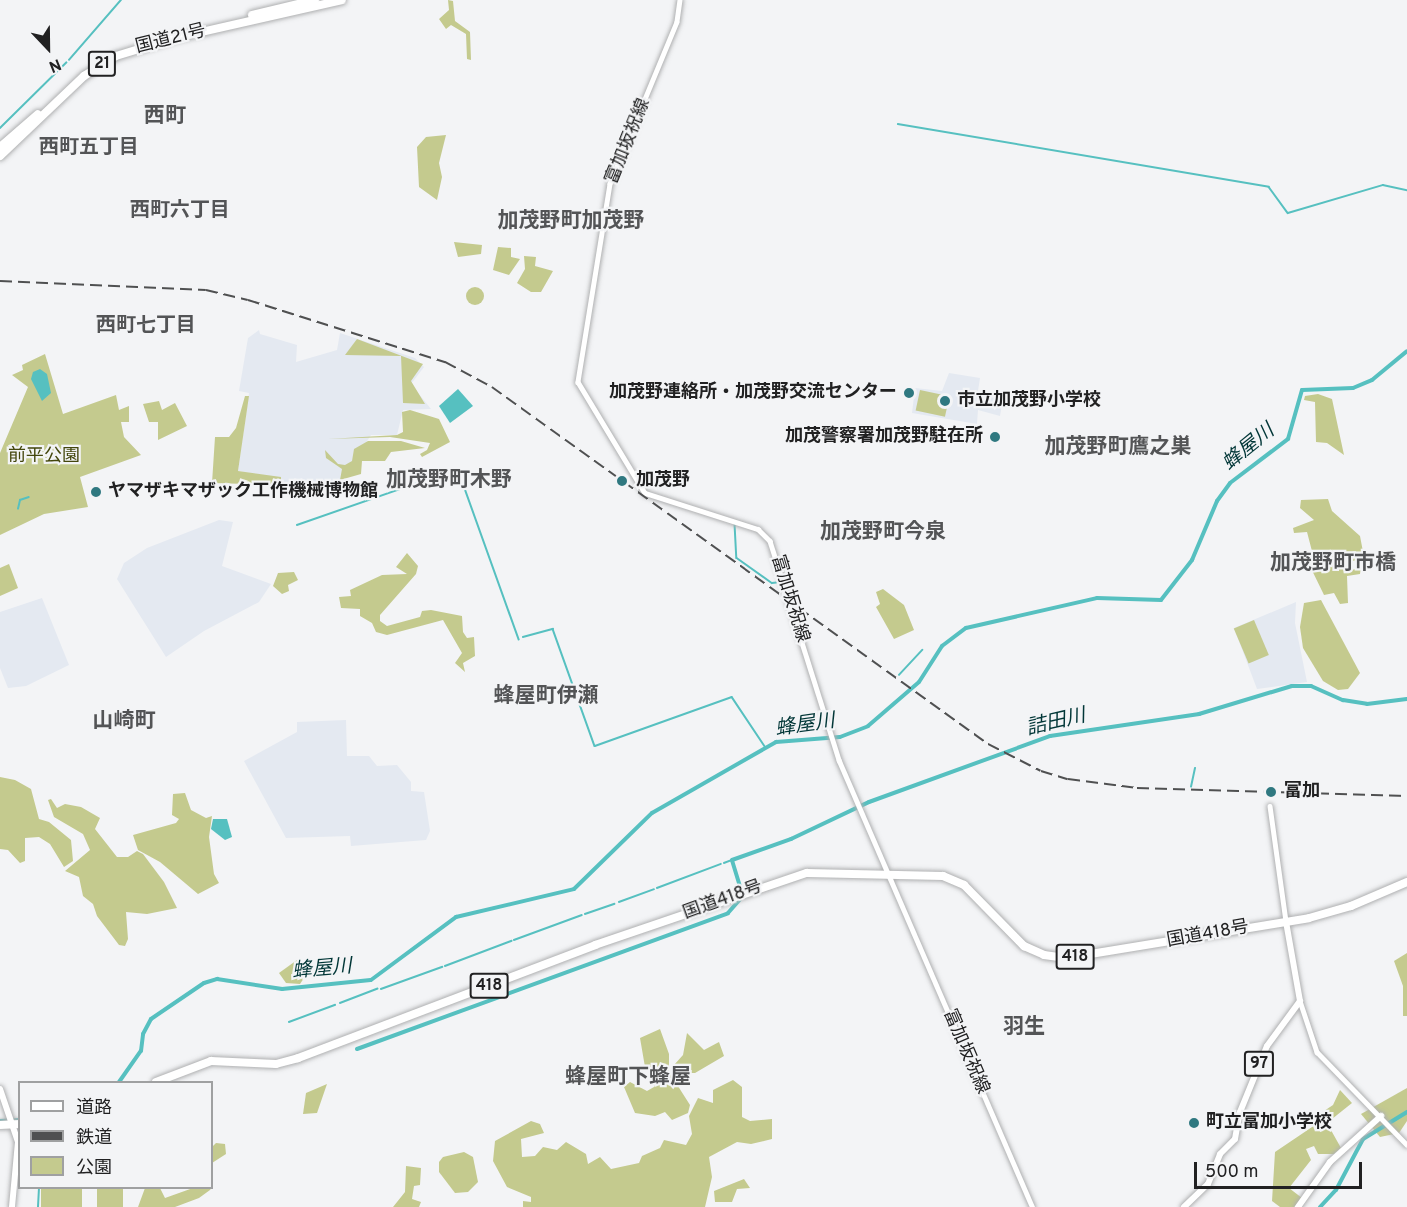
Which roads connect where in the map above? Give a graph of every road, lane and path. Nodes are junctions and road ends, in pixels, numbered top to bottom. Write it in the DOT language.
graph roads {
  1 [pos="315,0"];
  2 [pos="342,0"];
  3 [pos="680,0"];
  4 [pos="42,113"];
  5 [pos="0,149"];
  6 [pos="0,158"];
  7 [pos="1270,806"];
  8 [pos="891,876"];
  9 [pos="1407,882"];
  10 [pos="1286,922"];
  11 [pos="1300,1001"];
  12 [pos="161,1081"];
  13 [pos="0,1089"];
  14 [pos="1383,1118"];
  15 [pos="14,1122"];
  16 [pos="0,1125"];
  17 [pos="1407,1144"];
  18 [pos="12,1207"];
  19 [pos="1032,1207"];
  20 [pos="1184,1207"];
  21 [pos="1298,1207"];
  1 -- 4 [label="highway, 国道21号 / 21"];
  2 -- 4 [label="highway, 国道21号 / 21"];
  3 -- 8 [label="main road, 富加坂祝線"];
  4 -- 5 [label="highway"];
  4 -- 6 [label="highway, 国道21号 / 21"];
  7 -- 10 [label="main road"];
  8 -- 10 [label="highway, 国道418号 / 418"];
  8 -- 12 [label="highway, 国道418号 / 418"];
  8 -- 19 [label="main road, 富加坂祝線"];
  9 -- 10 [label="highway, 418"];
  10 -- 11 [label="main road"];
  11 -- 14 [label="main road"];
  11 -- 20 [label="main road, 97"];
  13 -- 15 [label="main road"];
  14 -- 17 [label="main road"];
  14 -- 21 [label="main road"];
  15 -- 16 [label="highway"];
  15 -- 18 [label="main road"];
}
